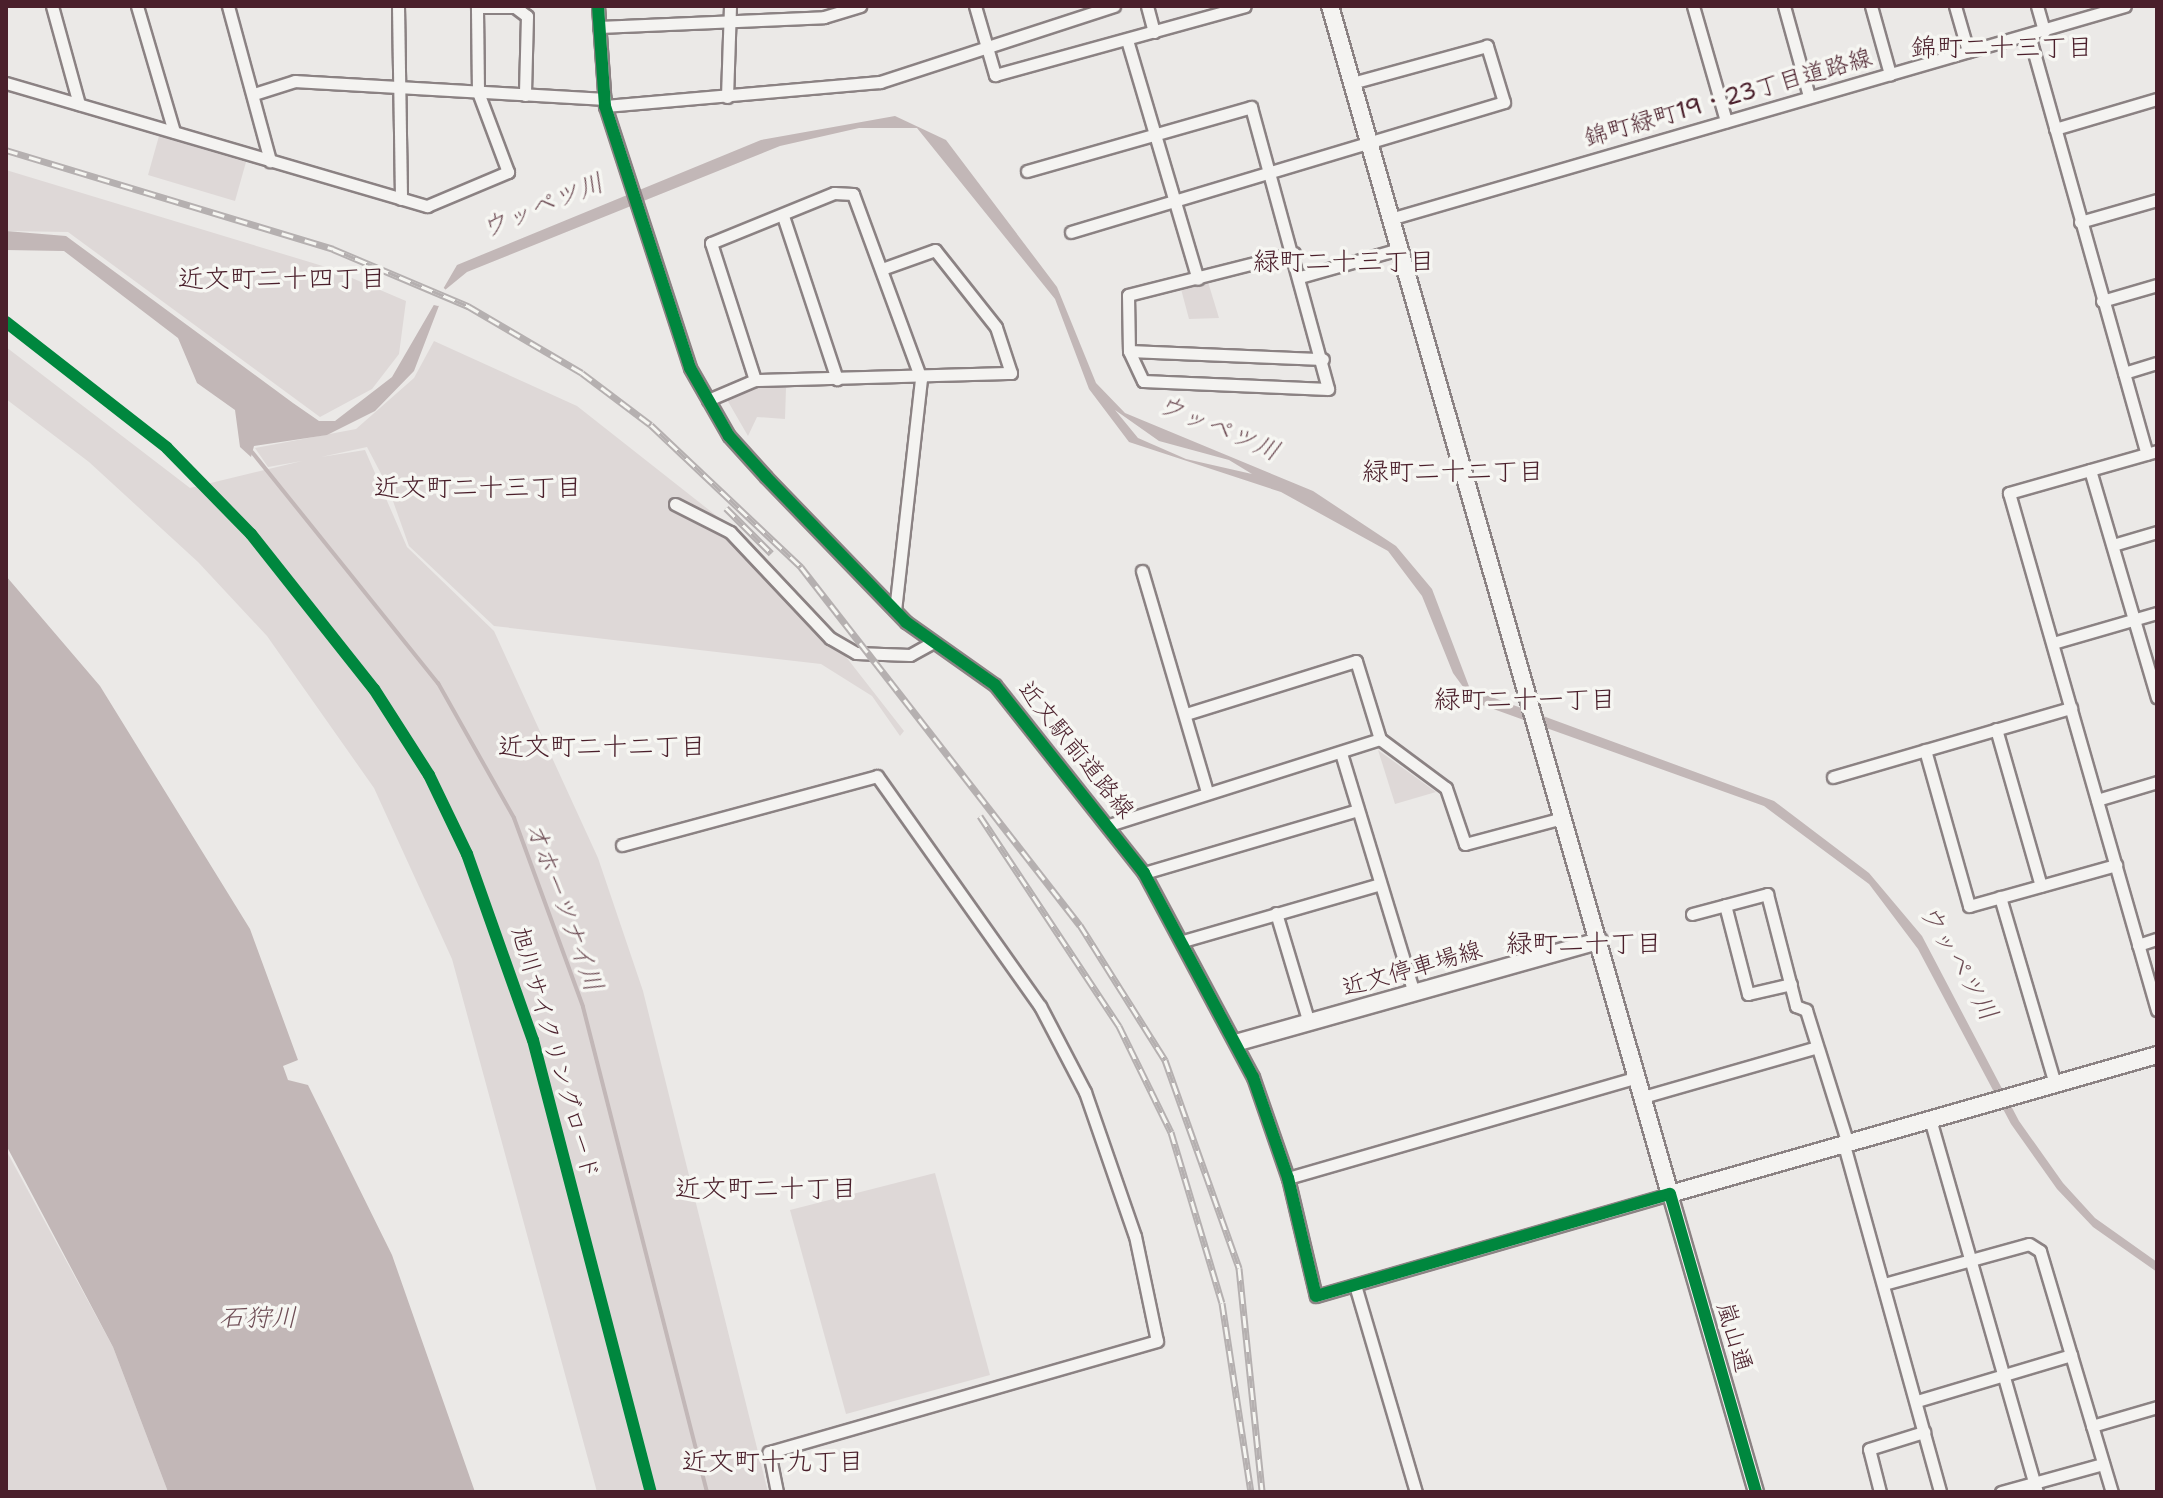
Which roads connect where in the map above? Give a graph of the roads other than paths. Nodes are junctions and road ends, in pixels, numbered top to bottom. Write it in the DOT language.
graph roads {
  1 [pos="52,6"];
  2 [pos="137,6"];
  3 [pos="228,6"];
  4 [pos="398,6"];
  5 [pos="477,6"];
  6 [pos="598,6"];
  7 [pos="730,6"];
  8 [pos="860,6"];
  9 [pos="975,6"];
  10 [pos="1114,6"];
  11 [pos="1147,6"];
  12 [pos="1245,6"];
  13 [pos="1330,6"];
  14 [pos="1693,6"];
  15 [pos="1784,6"];
  16 [pos="1871,6"];
  17 [pos="1955,6"];
  18 [pos="2037,6"];
  19 [pos="2125,6"];
  20 [pos="729,21"];
  21 [pos="599,27"];
  22 [pos="2044,31"];
  23 [pos="1154,32"];
  24 [pos="2029,35"];
  25 [pos="1127,40"];
  26 [pos="986,44"];
  27 [pos="1968,51"];
  28 [pos="1890,74"];
  29 [pos="6,83"];
  30 [pos="1352,83"];
  31 [pos="401,87"];
  32 [pos="478,92"];
  33 [pos="254,94"];
  34 [pos="525,95"];
  35 [pos="1809,96"];
  36 [pos="727,97"];
  37 [pos="2157,99"];
  38 [pos="604,103"];
  39 [pos="79,104"];
  40 [pos="1726,121"];
  41 [pos="2055,129"];
  42 [pos="174,132"];
  43 [pos="1154,133"];
  44 [pos="1369,144"];
  45 [pos="270,161"];
  46 [pos="1027,171"];
  47 [pos="1271,172"];
  48 [pos="401,199"];
  49 [pos="2157,200"];
  50 [pos="1175,202"];
  51 [pos="783,216"];
  52 [pos="1390,219"];
  53 [pos="2080,222"];
  54 [pos="1071,232"];
  55 [pos="1399,249"];
  56 [pos="1294,253"];
  57 [pos="882,269"];
  58 [pos="1300,277"];
  59 [pos="1198,279"];
  60 [pos="2157,285"];
  61 [pos="2102,301"];
  62 [pos="1129,351"];
  63 [pos="1323,359"];
  64 [pos="2157,363"];
  65 [pos="2124,373"];
  66 [pos="837,379"];
  67 [pos="921,379"];
  68 [pos="755,380"];
  69 [pos="708,400"];
  70 [pos="2152,453"];
  71 [pos="2090,470"];
  72 [pos="675,504"];
  73 [pos="2157,532"];
  74 [pos="2113,545"];
  75 [pos="1142,571"];
  76 [pos="895,610"];
  77 [pos="2157,613"];
  78 [pos="2133,620"];
  79 [pos="933,642"];
  80 [pos="2053,643"];
  81 [pos="2157,697"];
  82 [pos="2071,708"];
  83 [pos="1186,714"];
  84 [pos="1996,729"];
  85 [pos="1380,739"];
  86 [pos="1925,750"];
  87 [pos="1341,753"];
  88 [pos="1833,777"];
  89 [pos="2157,782"];
  90 [pos="1207,792"];
  91 [pos="2097,800"];
  92 [pos="1358,810"];
  93 [pos="1563,818"];
  94 [pos="1109,825"];
  95 [pos="622,845"];
  96 [pos="2116,865"];
  97 [pos="1144,873"];
  98 [pos="1380,884"];
  99 [pos="2041,886"];
  100 [pos="2000,897"];
  101 [pos="1725,905"];
  102 [pos="1276,913"];
  103 [pos="1692,914"];
  104 [pos="2157,939"];
  105 [pos="1183,941"];
  106 [pos="1599,941"];
  107 [pos="2138,945"];
  108 [pos="1791,984"];
  109 [pos="1414,993"];
  110 [pos="2157,1010"];
  111 [pos="1309,1023"];
  112 [pos="1239,1042"];
  113 [pos="1817,1047"];
  114 [pos="2157,1055"];
  115 [pos="1638,1077"];
  116 [pos="2055,1084"];
  117 [pos="1643,1097"];
  118 [pos="1930,1119"];
  119 [pos="1846,1145"];
  120 [pos="1288,1178"];
  121 [pos="1670,1194"];
  122 [pos="1971,1260"];
  123 [pos="1884,1284"];
  124 [pos="1355,1285"];
  125 [pos="2071,1355"];
  126 [pos="2003,1375"];
  127 [pos="1917,1401"];
  128 [pos="2157,1407"];
  129 [pos="2092,1426"];
  130 [pos="1924,1432"];
  131 [pos="2103,1464"];
  132 [pos="2035,1487"];
  133 [pos="777,1492"];
  134 [pos="1416,1492"];
  135 [pos="1756,1492"];
  136 [pos="1880,1492"];
  137 [pos="1940,1492"];
  138 [pos="2001,1492"];
  139 [pos="2112,1492"];
  1 -- 39 [label="street"];
  2 -- 42 [label="street"];
  3 -- 33 [label="street"];
  4 -- 31 [label="street"];
  5 -- 32 [label="street"];
  5 -- 34 [label="street"];
  6 -- 21 [label="street"];
  7 -- 20 [label="street"];
  8 -- 20 [label="street"];
  9 -- 26 [label="street"];
  10 -- 26 [label="street"];
  11 -- 23 [label="street"];
  12 -- 23 [label="street"];
  13 -- 30 [label="main road"];
  14 -- 40 [label="street"];
  15 -- 35 [label="street"];
  16 -- 28 [label="street"];
  17 -- 27 [label="street"];
  18 -- 22 [label="street"];
  19 -- 22 [label="street, 錦町緑町19・23丁目道路線"];
  20 -- 21 [label="street"];
  20 -- 36 [label="street"];
  21 -- 38 [label="street"];
  22 -- 24 [label="street, 錦町緑町19・23丁目道路線"];
  23 -- 25 [label="street"];
  24 -- 27 [label="street, 錦町緑町19・23丁目道路線"];
  24 -- 41 [label="street"];
  25 -- 26 [label="street"];
  25 -- 43 [label="street"];
  26 -- 36 [label="street"];
  27 -- 28 [label="street, 錦町緑町19・23丁目道路線"];
  28 -- 35 [label="street, 錦町緑町19・23丁目道路線"];
  29 -- 39 [label="street"];
  30 -- 44 [label="main road"];
  30 -- 44 [label="street"];
  31 -- 32 [label="street"];
  31 -- 33 [label="street"];
  31 -- 48 [label="street"];
  32 -- 34 [label="street"];
  32 -- 48 [label="street"];
  33 -- 45 [label="street"];
  34 -- 38 [label="street"];
  35 -- 40 [label="street, 錦町緑町19・23丁目道路線"];
  36 -- 38 [label="street"];
  37 -- 41 [label="street"];
  38 -- 69 [label="street, 近文駅前道路線"];
  39 -- 42 [label="street"];
  40 -- 52 [label="street, 錦町緑町19・23丁目道路線"];
  41 -- 53 [label="street"];
  42 -- 45 [label="street"];
  43 -- 46 [label="street"];
  43 -- 47 [label="street"];
  43 -- 50 [label="street"];
  44 -- 47 [label="street"];
  44 -- 52 [label="main road"];
  45 -- 48 [label="street"];
  47 -- 50 [label="street"];
  47 -- 56 [label="street"];
  49 -- 53 [label="street"];
  50 -- 54 [label="street"];
  50 -- 59 [label="street"];
  51 -- 57 [label="street"];
  51 -- 66 [label="street"];
  51 -- 68 [label="street"];
  52 -- 55 [label="main road"];
  53 -- 61 [label="street"];
  55 -- 58 [label="street"];
  55 -- 93 [label="main road"];
  56 -- 58 [label="street"];
  56 -- 59 [label="street"];
  57 -- 67 [label="street"];
  57 -- 67 [label="street"];
  58 -- 63 [label="street"];
  59 -- 62 [label="street"];
  60 -- 61 [label="street"];
  61 -- 65 [label="street"];
  62 -- 63 [label="street"];
  62 -- 63 [label="street"];
  64 -- 65 [label="street"];
  65 -- 70 [label="street"];
  66 -- 67 [label="street"];
  66 -- 68 [label="street"];
  67 -- 76 [label="street"];
  68 -- 69 [label="street"];
  69 -- 76 [label="street, 近文駅前道路線"];
  70 -- 71 [label="street"];
  71 -- 74 [label="street"];
  71 -- 80 [label="street"];
  72 -- 79 [label="street"];
  73 -- 74 [label="street"];
  74 -- 78 [label="street"];
  75 -- 83 [label="street"];
  76 -- 79 [label="street, 近文駅前道路線"];
  77 -- 78 [label="street"];
  78 -- 80 [label="street"];
  78 -- 81 [label="street"];
  79 -- 94 [label="street, 近文駅前道路線"];
  80 -- 82 [label="street"];
  82 -- 84 [label="street"];
  82 -- 91 [label="street"];
  83 -- 85 [label="street"];
  83 -- 90 [label="street"];
  84 -- 86 [label="street"];
  84 -- 99 [label="street"];
  85 -- 87 [label="street"];
  85 -- 93 [label="street"];
  86 -- 88 [label="street"];
  86 -- 100 [label="street"];
  87 -- 90 [label="street"];
  87 -- 92 [label="street"];
  89 -- 91 [label="street"];
  90 -- 94 [label="street"];
  91 -- 96 [label="street"];
  92 -- 97 [label="street"];
  92 -- 98 [label="street"];
  93 -- 106 [label="main road"];
  94 -- 97 [label="street, 近文駅前道路線"];
  95 -- 133 [label="street"];
  96 -- 99 [label="street"];
  96 -- 107 [label="street"];
  97 -- 105 [label="street, 近文駅前道路線"];
  98 -- 102 [label="street"];
  98 -- 109 [label="street"];
  99 -- 100 [label="street"];
  100 -- 116 [label="street"];
  101 -- 103 [label="street"];
  101 -- 108 [label="street"];
  101 -- 108 [label="street"];
  102 -- 105 [label="street"];
  102 -- 111 [label="street"];
  104 -- 107 [label="street"];
  105 -- 112 [label="street, 近文駅前道路線"];
  106 -- 109 [label="main road, 近文停車場線"];
  106 -- 115 [label="main road"];
  107 -- 110 [label="street"];
  108 -- 113 [label="street"];
  109 -- 111 [label="main road, 近文停車場線"];
  111 -- 112 [label="main road, 近文停車場線"];
  112 -- 120 [label="street, 近文駅前道路線"];
  113 -- 117 [label="street"];
  113 -- 119 [label="street"];
  114 -- 116 [label="main road"];
  115 -- 117 [label="main road"];
  115 -- 120 [label="street"];
  116 -- 118 [label="main road"];
  117 -- 121 [label="main road"];
  118 -- 119 [label="main road"];
  118 -- 122 [label="street"];
  119 -- 121 [label="main road"];
  119 -- 123 [label="street"];
  120 -- 124 [label="street, 近文駅前道路線"];
  121 -- 124 [label="street"];
  121 -- 135 [label="street, 嵐山通"];
  122 -- 123 [label="street"];
  122 -- 125 [label="street"];
  122 -- 126 [label="street"];
  123 -- 127 [label="street"];
  124 -- 134 [label="street"];
  125 -- 126 [label="street"];
  125 -- 129 [label="street"];
  126 -- 127 [label="street"];
  126 -- 132 [label="street"];
  127 -- 130 [label="street"];
  128 -- 129 [label="street"];
  129 -- 131 [label="street"];
  130 -- 136 [label="street"];
  130 -- 137 [label="street"];
  131 -- 132 [label="street"];
  131 -- 139 [label="street"];
  132 -- 138 [label="street"];
}
